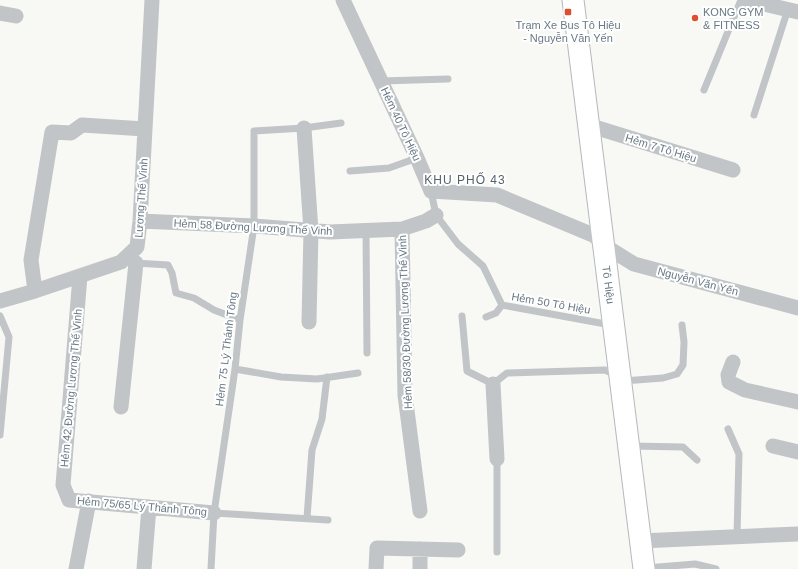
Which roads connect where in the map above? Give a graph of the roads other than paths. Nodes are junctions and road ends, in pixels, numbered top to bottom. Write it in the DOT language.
graph roads {
  1 [pos="152,0"];
  2 [pos="343,0"];
  3 [pos="573,0"];
  4 [pos="741,0"];
  5 [pos="747,0"];
  6 [pos="793,10"];
  7 [pos="0,13"];
  8 [pos="16,16"];
  9 [pos="448,78"];
  10 [pos="380,81"];
  11 [pos="704,90"];
  12 [pos="754,115"];
  13 [pos="341,123"];
  14 [pos="588,125"];
  15 [pos="145,128"];
  16 [pos="304,128"];
  17 [pos="417,158"];
  18 [pos="733,170"];
  19 [pos="350,171"];
  20 [pos="431,191"];
  21 [pos="436,215"];
  22 [pos="140,222"];
  23 [pos="254,226"];
  24 [pos="366,229"];
  25 [pos="402,229"];
  26 [pos="311,231"];
  27 [pos="603,243"];
  28 [pos="120,262"];
  29 [pos="136,263"];
  30 [pos="80,276"];
  31 [pos="35,291"];
  32 [pos="0,301"];
  33 [pos="502,305"];
  34 [pos="798,308"];
  35 [pos="0,316"];
  36 [pos="462,316"];
  37 [pos="486,317"];
  38 [pos="240,320"];
  39 [pos="309,322"];
  40 [pos="682,325"];
  41 [pos="613,326"];
  42 [pos="366,353"];
  43 [pos="733,362"];
  44 [pos="235,369"];
  45 [pos="358,373"];
  46 [pos="327,377"];
  47 [pos="620,379"];
  48 [pos="493,384"];
  49 [pos="798,402"];
  50 [pos="121,407"];
  51 [pos="728,429"];
  52 [pos="0,435"];
  53 [pos="628,446"];
  54 [pos="773,446"];
  55 [pos="798,452"];
  56 [pos="497,459"];
  57 [pos="698,460"];
  58 [pos="70,500"];
  59 [pos="89,501"];
  60 [pos="149,507"];
  61 [pos="420,511"];
  62 [pos="214,512"];
  63 [pos="307,518"];
  64 [pos="328,520"];
  65 [pos="798,534"];
  66 [pos="737,536"];
  67 [pos="640,541"];
  68 [pos="420,549"];
  69 [pos="458,550"];
  70 [pos="497,552"];
  71 [pos="76,569"];
  72 [pos="144,569"];
  73 [pos="211,569"];
  74 [pos="376,569"];
  75 [pos="420,569"];
  76 [pos="644,569"];
  77 [pos="716,569"];
  1 -- 15 [label="street, Lương Thế Vinh"];
  2 -- 10 [label="street, Hẻm 40 Tô Hiệu"];
  3 -- 14 [label="street, Tô Hiệu"];
  4 -- 11 [label="lane"];
  5 -- 6 [label="street"];
  6 -- 12 [label="lane"];
  7 -- 8 [label="street"];
  9 -- 10 [label="lane"];
  10 -- 17 [label="street, Hẻm 40 Tô Hiệu"];
  13 -- 16 [label="lane"];
  14 -- 18 [label="street, Hẻm 7 Tô Hiệu"];
  14 -- 27 [label="street, Tô Hiệu"];
  15 -- 22 [label="street, Lương Thế Vinh"];
  15 -- 31 [label="street"];
  16 -- 23 [label="lane, Hẻm 75 Lý Thánh Tông"];
  16 -- 26 [label="street"];
  17 -- 19 [label="lane"];
  17 -- 20 [label="street, Hẻm 40 Tô Hiệu"];
  20 -- 21 [label="lane, Hẻm 50 Tô Hiệu"];
  20 -- 27 [label="street"];
  21 -- 25 [label="street, Hẻm 58 Đường Lương Thế Vinh"];
  21 -- 33 [label="lane, Hẻm 50 Tô Hiệu"];
  22 -- 23 [label="street, Hẻm 58 Đường Lương Thế Vinh"];
  22 -- 28 [label="street, Lương Thế Vinh"];
  23 -- 26 [label="street, Hẻm 58 Đường Lương Thế Vinh"];
  23 -- 38 [label="lane, Hẻm 75 Lý Thánh Tông"];
  24 -- 25 [label="street, Hẻm 58 Đường Lương Thế Vinh"];
  24 -- 26 [label="street, Hẻm 58 Đường Lương Thế Vinh"];
  24 -- 42 [label="lane"];
  25 -- 61 [label="street, Hẻm 58/30 Đường Lương Thế Vinh"];
  26 -- 39 [label="street"];
  27 -- 34 [label="street, Nguyễn Văn Yến"];
  27 -- 41 [label="street, Tô Hiệu"];
  28 -- 29 [label="lane"];
  28 -- 30 [label="street, Lương Thế Vinh"];
  29 -- 38 [label="lane"];
  29 -- 50 [label="street"];
  30 -- 31 [label="street, Lương Thế Vinh"];
  30 -- 58 [label="street, Hẻm 42 Đường Lương Thế Vinh"];
  31 -- 32 [label="street, Lương Thế Vinh"];
  33 -- 37 [label="lane"];
  33 -- 41 [label="lane, Hẻm 50 Tô Hiệu"];
  35 -- 52 [label="lane"];
  36 -- 48 [label="lane"];
  38 -- 44 [label="lane, Hẻm 75 Lý Thánh Tông"];
  40 -- 47 [label="lane"];
  41 -- 47 [label="street, Tô Hiệu"];
  43 -- 49 [label="street"];
  44 -- 46 [label="lane"];
  44 -- 62 [label="lane, Hẻm 75 Lý Thánh Tông"];
  45 -- 46 [label="lane"];
  46 -- 63 [label="lane"];
  47 -- 48 [label="lane"];
  47 -- 53 [label="street, Tô Hiệu"];
  48 -- 56 [label="street"];
  51 -- 66 [label="lane"];
  53 -- 57 [label="lane"];
  53 -- 67 [label="street, Tô Hiệu"];
  54 -- 55 [label="street"];
  56 -- 70 [label="lane"];
  58 -- 59 [label="street, Hẻm 75/65 Lý Thánh Tông"];
  59 -- 60 [label="street, Hẻm 75/65 Lý Thánh Tông"];
  59 -- 71 [label="street"];
  60 -- 62 [label="street, Hẻm 75/65 Lý Thánh Tông"];
  60 -- 72 [label="street"];
  62 -- 63 [label="lane"];
  62 -- 73 [label="lane, Hẻm 75 Lý Thánh Tông"];
  63 -- 64 [label="lane"];
  65 -- 66 [label="street"];
  66 -- 67 [label="street"];
  67 -- 76 [label="street, Tô Hiệu"];
  68 -- 69 [label="street"];
  68 -- 74 [label="street"];
  68 -- 75 [label="street"];
  76 -- 77 [label="lane"];
}
